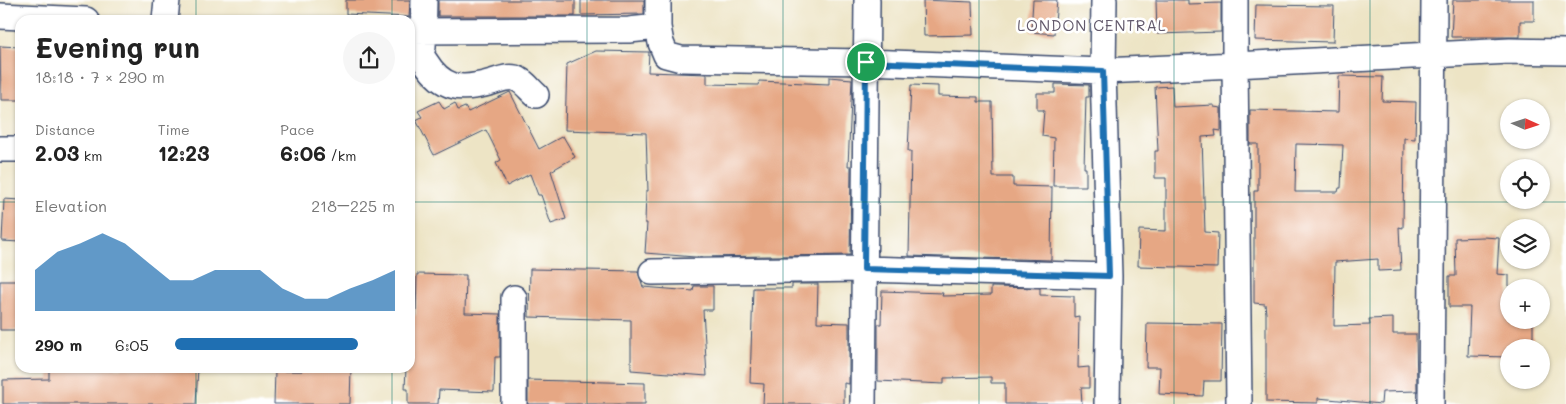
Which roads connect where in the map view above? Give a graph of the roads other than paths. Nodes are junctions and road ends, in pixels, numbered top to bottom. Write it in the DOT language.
graph roads {
  1 [pos="167,0"];
  2 [pos="424,0"];
  3 [pos="658,0"];
  4 [pos="867,0"];
  5 [pos="1104,0"];
  6 [pos="1235,0"];
  7 [pos="1434,0"];
  8 [pos="166,15"];
  9 [pos="0,16"];
  10 [pos="15,17"];
  11 [pos="658,28"];
  12 [pos="420,44"];
  13 [pos="1566,52"];
  14 [pos="1433,56"];
  15 [pos="866,62"];
  16 [pos="1235,65"];
  17 [pos="1103,71"];
  18 [pos="536,95"];
  19 [pos="0,149"];
  20 [pos="15,149"];
  21 [pos="864,269"];
  22 [pos="652,272"];
  23 [pos="1109,276"];
  24 [pos="514,298"];
  25 [pos="514,404"];
  26 [pos="863,404"];
  27 [pos="1108,404"];
  28 [pos="1239,404"];
  29 [pos="1431,404"];
  1 -- 8 [label="street"];
  2 -- 12 [label="street"];
  3 -- 11 [label="street"];
  4 -- 15 [label="street"];
  5 -- 17 [label="street"];
  6 -- 16 [label="street"];
  7 -- 14 [label="street"];
  9 -- 10 [label="street"];
  11 -- 12 [label="street"];
  11 -- 15 [label="street"];
  12 -- 18 [label="street"];
  13 -- 14 [label="street"];
  14 -- 16 [label="street"];
  14 -- 29 [label="street"];
  15 -- 17 [label="street"];
  15 -- 21 [label="street"];
  16 -- 17 [label="street"];
  16 -- 28 [label="street"];
  17 -- 23 [label="street"];
  19 -- 20 [label="street"];
  21 -- 22 [label="street"];
  21 -- 23 [label="street"];
  21 -- 26 [label="street"];
  23 -- 27 [label="street"];
  24 -- 25 [label="street"];
}
